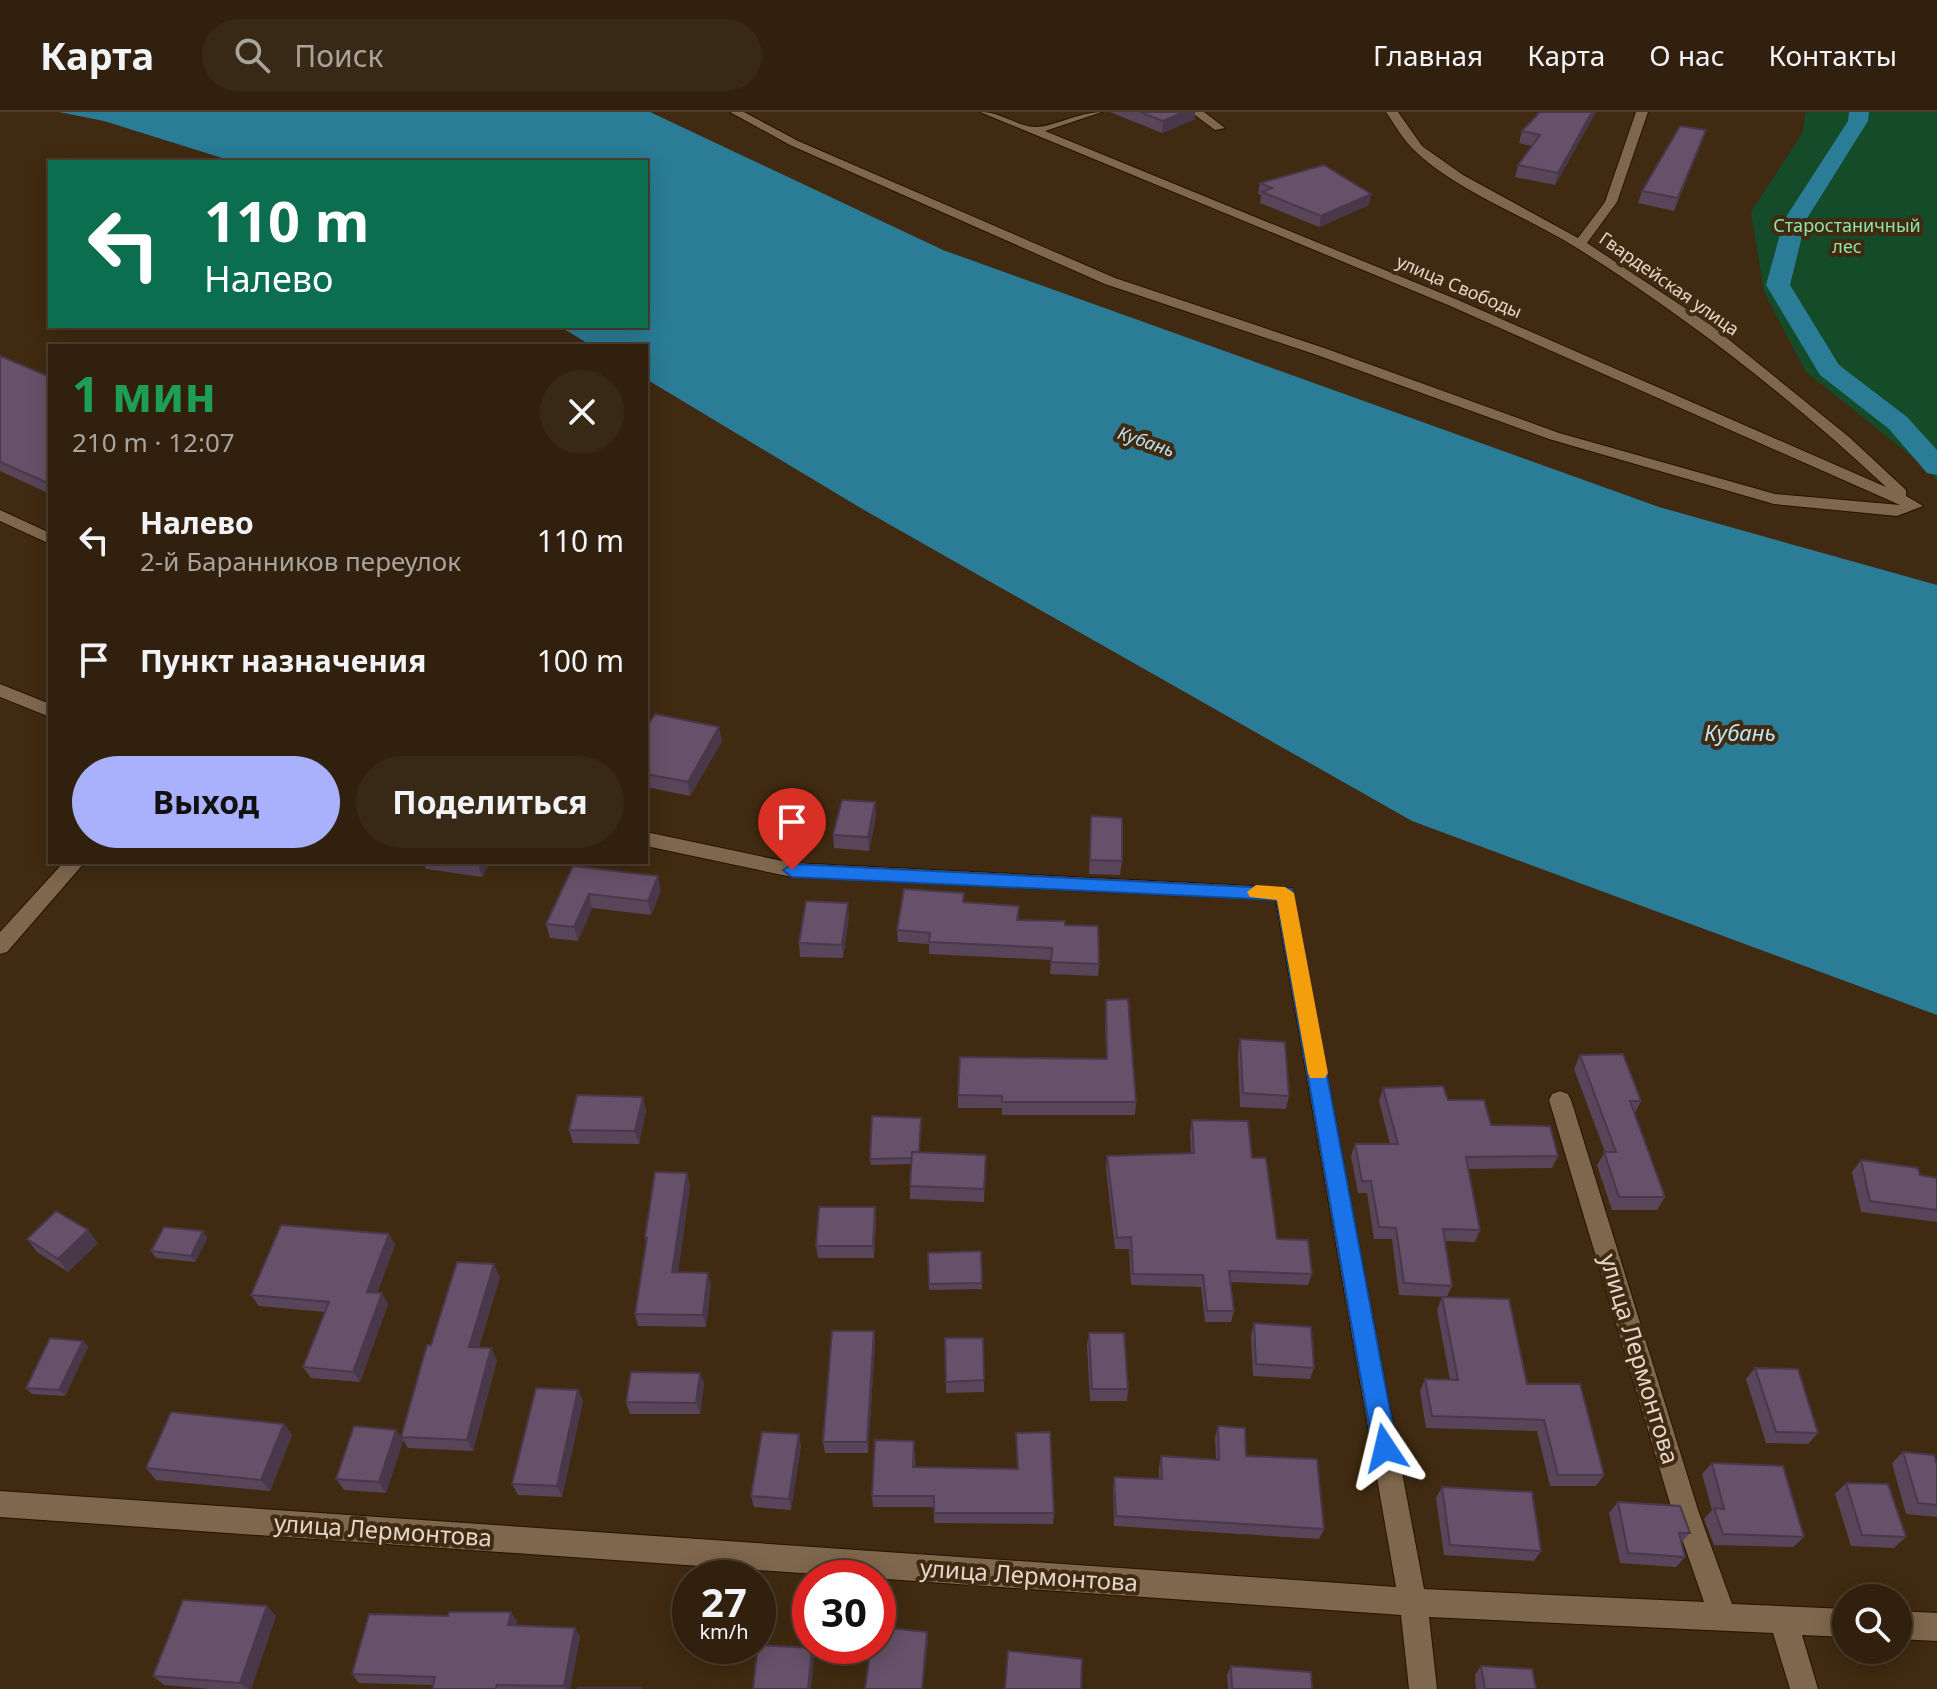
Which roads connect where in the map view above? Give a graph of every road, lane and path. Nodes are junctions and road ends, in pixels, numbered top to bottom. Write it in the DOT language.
graph roads {
  1 [pos="736,112"];
  2 [pos="986,112"];
  3 [pos="1096,112"];
  4 [pos="1197,112"];
  5 [pos="1392,112"];
  6 [pos="1642,112"];
  7 [pos="1219,128"];
  8 [pos="1035,131"];
  9 [pos="1580,244"];
  10 [pos="1915,506"];
  11 [pos="0,515"];
  12 [pos="48,538"];
  13 [pos="0,690"];
  14 [pos="48,710"];
  15 [pos="648,839"];
  16 [pos="73,864"];
  17 [pos="0,946"];
  18 [pos="1560,1100"];
  19 [pos="0,1504"];
  20 [pos="1413,1602"];
  21 [pos="1723,1617"];
  22 [pos="1783,1620"];
  23 [pos="1832,1622"];
  24 [pos="1912,1626"];
  25 [pos="1937,1627"];
  26 [pos="1423,1689"];
  27 [pos="1804,1689"];
  1 -- 10 [label="street"];
  2 -- 8 [label="street, улица Свободы"];
  3 -- 8 [label="street"];
  4 -- 7 [label="street"];
  5 -- 9 [label="street, Гвардейская улица"];
  6 -- 9 [label="street"];
  8 -- 10 [label="street, улица Свободы"];
  9 -- 10 [label="street, Гвардейская улица"];
  11 -- 12 [label="street"];
  13 -- 14 [label="street"];
  15 -- 20 [label="street"];
  16 -- 17 [label="street"];
  18 -- 21 [label="street, улица Лермонтова"];
  19 -- 20 [label="street, улица Лермонтова"];
  20 -- 21 [label="street, улица Лермонтова"];
  20 -- 26 [label="street"];
  21 -- 22 [label="street, улица Лермонтова"];
  22 -- 23 [label="street, улица Лермонтова"];
  22 -- 27 [label="street"];
  24 -- 25 [label="street"];
}
